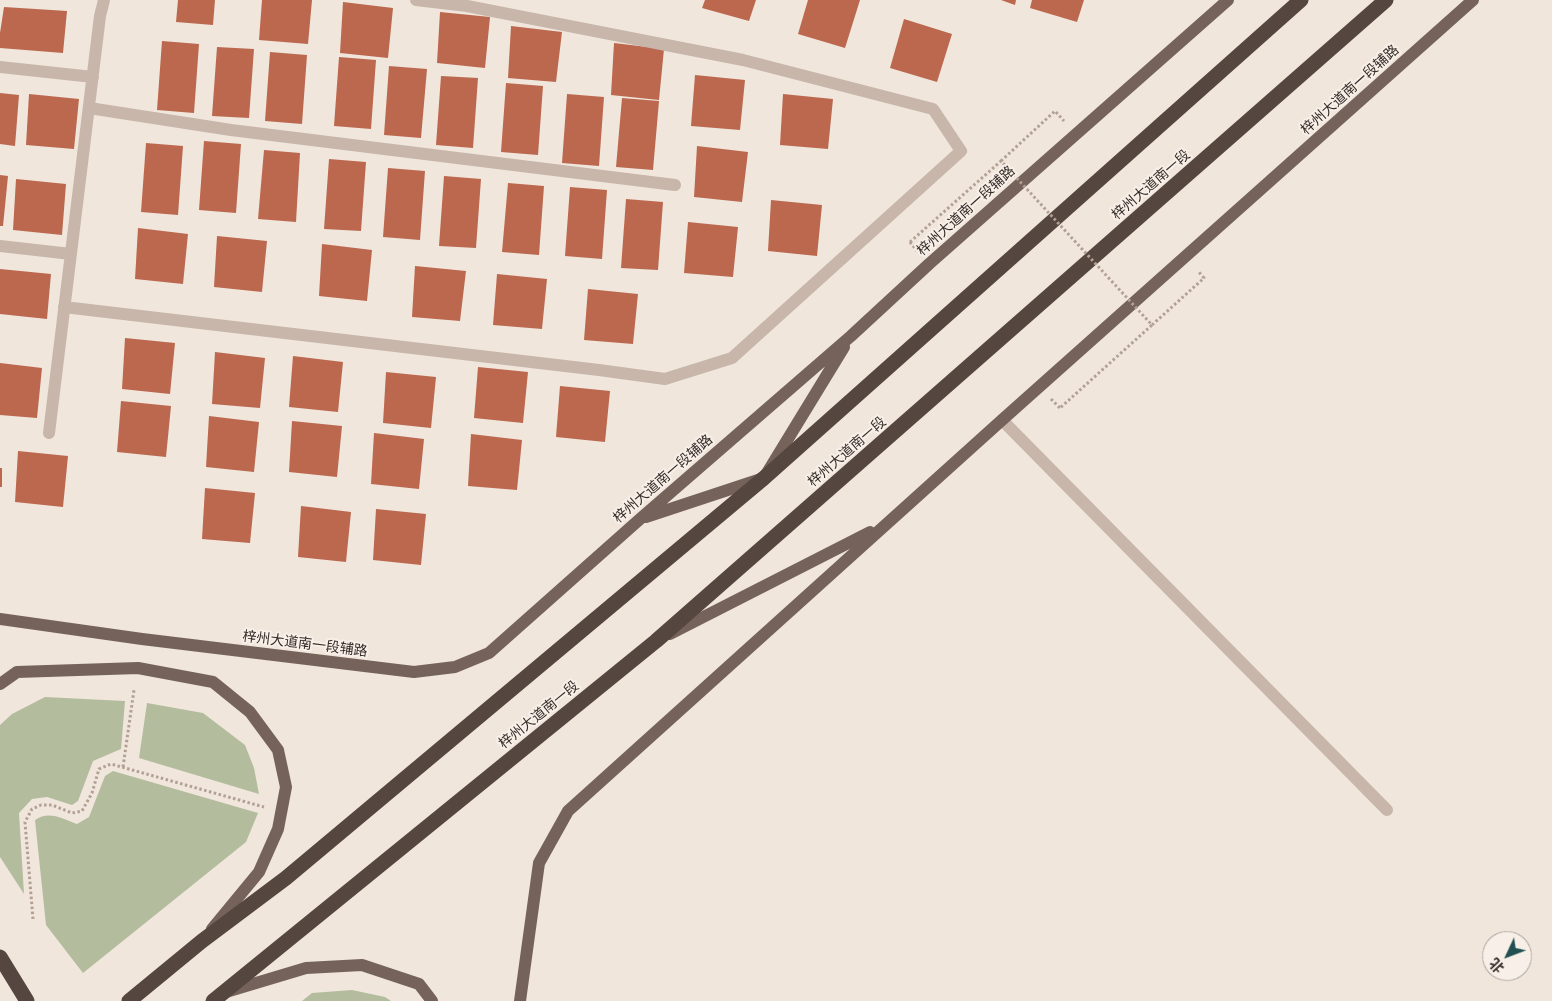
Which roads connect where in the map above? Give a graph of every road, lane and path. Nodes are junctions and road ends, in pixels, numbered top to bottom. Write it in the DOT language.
graph roads {
  1 [pos="104,0"];
  2 [pos="416,0"];
  3 [pos="1228,0"];
  4 [pos="1301,0"];
  5 [pos="1386,0"];
  6 [pos="1474,0"];
  7 [pos="0,67"];
  8 [pos="93,76"];
  9 [pos="89,108"];
  10 [pos="1055,111"];
  11 [pos="1001,161"];
  12 [pos="676,185"];
  13 [pos="910,242"];
  14 [pos="0,246"];
  15 [pos="71,254"];
  16 [pos="1204,278"];
  17 [pos="64,307"];
  18 [pos="1152,325"];
  19 [pos="851,336"];
  20 [pos="1060,408"];
  21 [pos="1002,420"];
  22 [pos="49,433"];
  23 [pos="764,478"];
  24 [pos="640,519"];
  25 [pos="886,524"];
  26 [pos="0,619"];
  27 [pos="656,641"];
  28 [pos="0,684"];
  29 [pos="134,690"];
  30 [pos="123,767"];
  31 [pos="269,809"];
  32 [pos="1387,810"];
  33 [pos="33,919"];
  34 [pos="202,941"];
  35 [pos="0,958"];
  36 [pos="217,997"];
  37 [pos="27,1001"];
  38 [pos="129,1001"];
  39 [pos="432,1001"];
  40 [pos="520,1001"];
  1 -- 8 [label="street"];
  2 -- 17 [label="street"];
  3 -- 19 [label="main road, 梓州大道南一段辅路"];
  4 -- 23 [label="highway"];
  5 -- 27 [label="highway, 梓州大道南一段"];
  6 -- 21 [label="main road, 梓州大道南一段辅路"];
  7 -- 8 [label="street"];
  8 -- 9 [label="street"];
  9 -- 12 [label="street"];
  9 -- 15 [label="street"];
  10 -- 11 [label="path"];
  11 -- 13 [label="path, bridge"];
  11 -- 18 [label="path, bridge"];
  14 -- 15 [label="street"];
  15 -- 17 [label="street"];
  16 -- 18 [label="path"];
  17 -- 22 [label="street"];
  18 -- 20 [label="path, bridge"];
  19 -- 23 [label="main road"];
  19 -- 24 [label="main road, 梓州大道南一段辅路"];
  21 -- 25 [label="main road, 梓州大道南一段辅路"];
  21 -- 32 [label="street"];
  23 -- 24 [label="main road"];
  23 -- 34 [label="highway"];
  24 -- 26 [label="main road, 梓州大道南一段辅路"];
  25 -- 27 [label="main road"];
  25 -- 40 [label="main road, 梓州大道南一段辅路"];
  27 -- 36 [label="highway, 梓州大道南一段"];
  28 -- 34 [label="main road"];
  29 -- 30 [label="path"];
  30 -- 31 [label="path"];
  30 -- 33 [label="path"];
  34 -- 38 [label="highway"];
  35 -- 37 [label="highway"];
  36 -- 39 [label="main road"];
}
